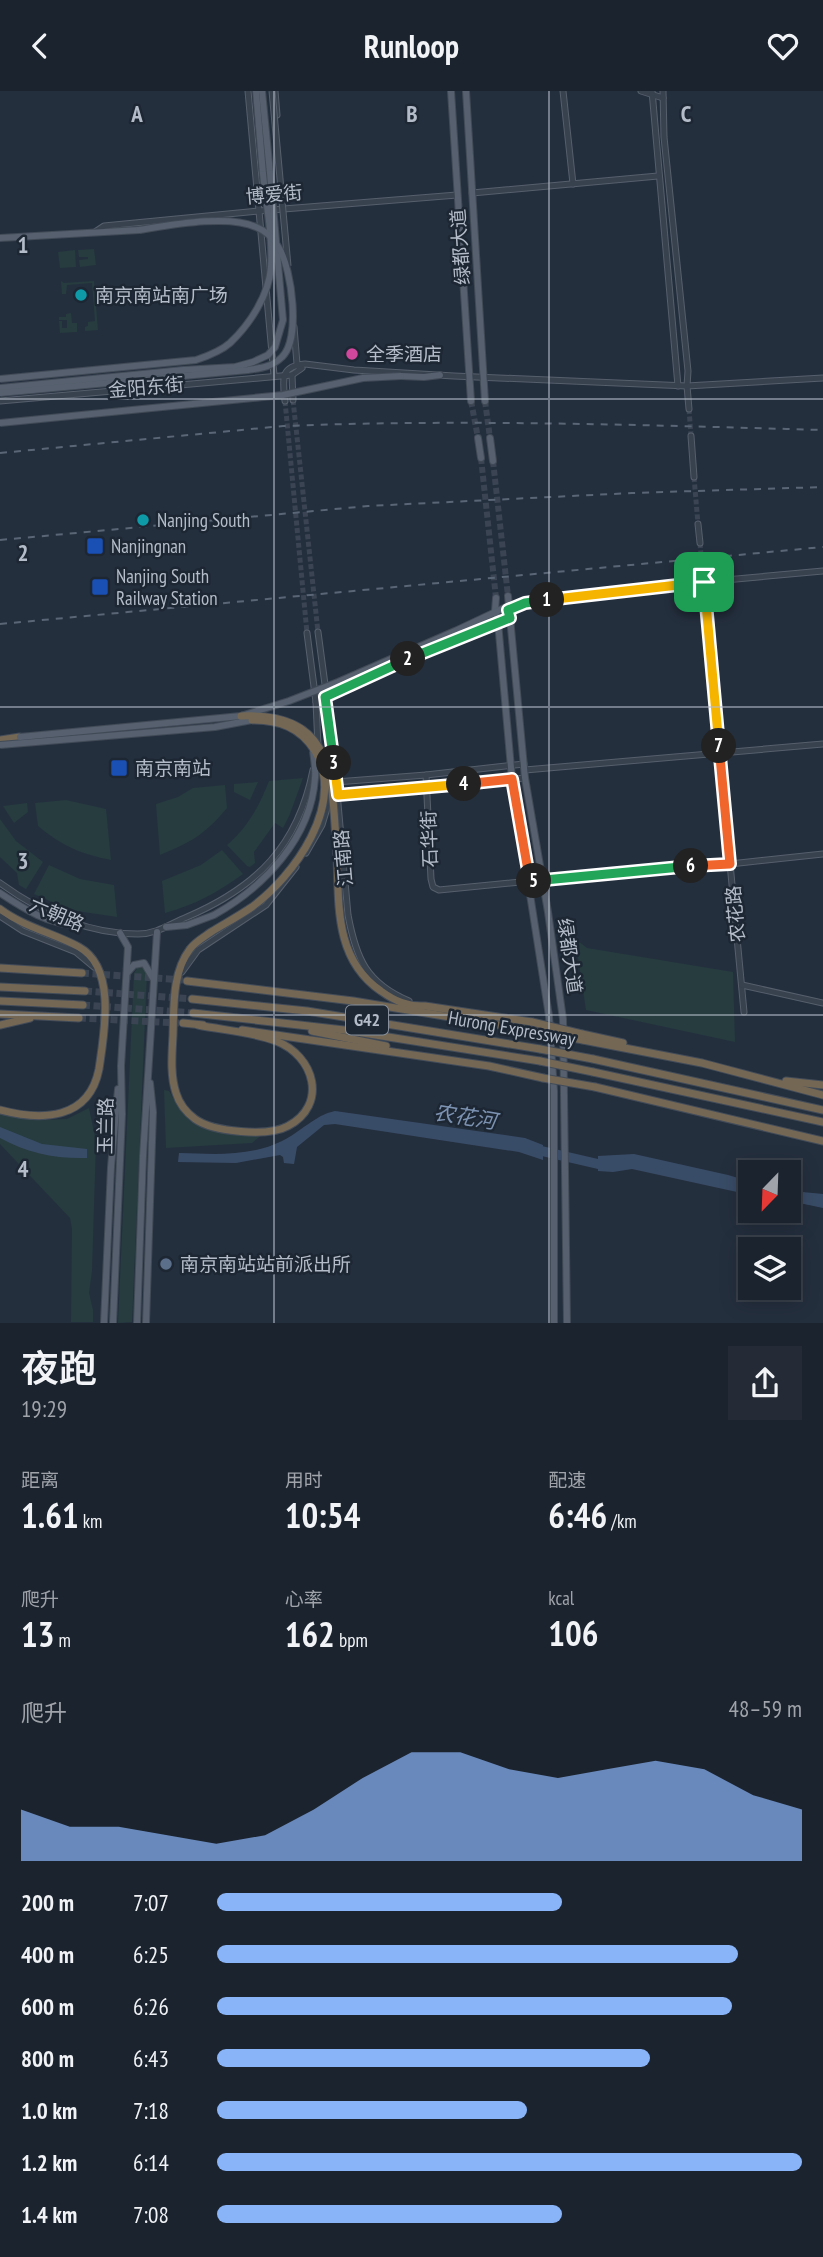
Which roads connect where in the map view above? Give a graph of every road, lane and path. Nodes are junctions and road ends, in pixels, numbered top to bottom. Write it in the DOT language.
graph roads {
  1 [pos="248,91"];
  2 [pos="256,91"];
  3 [pos="262,91"];
  4 [pos="274,91"];
  5 [pos="451,91"];
  6 [pos="466,91"];
  7 [pos="563,91"];
  8 [pos="641,91"];
  9 [pos="652,93"];
  10 [pos="663,95"];
  11 [pos="658,176"];
  12 [pos="573,184"];
  13 [pos="472,193"];
  14 [pos="457,195"];
  15 [pos="284,209"];
  16 [pos="259,211"];
  17 [pos="95,232"];
  18 [pos="0,237"];
  19 [pos="291,294"];
  20 [pos="298,366"];
  21 [pos="274,375"];
  22 [pos="292,375"];
  23 [pos="440,375"];
  24 [pos="484,376"];
  25 [pos="283,377"];
  26 [pos="469,377"];
  27 [pos="823,378"];
  28 [pos="0,379"];
  29 [pos="678,386"];
  30 [pos="687,386"];
  31 [pos="0,390"];
  32 [pos="293,400"];
  33 [pos="0,401"];
  34 [pos="285,401"];
  35 [pos="471,401"];
  36 [pos="485,401"];
  37 [pos="689,409"];
  38 [pos="0,423"];
  39 [pos="691,436"];
  40 [pos="478,438"];
  41 [pos="490,438"];
  42 [pos="481,458"];
  43 [pos="493,461"];
  44 [pos="694,477"];
  45 [pos="698,524"];
  46 [pos="700,543"];
  47 [pos="702,566"];
  48 [pos="823,571"];
  49 [pos="704,582"];
  50 [pos="508,596"];
  51 [pos="496,598"];
  52 [pos="508,608"];
  53 [pos="495,611"];
  54 [pos="510,618"];
  55 [pos="498,622"];
  56 [pos="307,632"];
  57 [pos="318,632"];
  58 [pos="325,697"];
  59 [pos="316,702"];
  60 [pos="241,716"];
  61 [pos="267,716"];
  62 [pos="252,720"];
  63 [pos="293,723"];
  64 [pos="20,737"];
  65 [pos="332,737"];
  66 [pos="0,738"];
  67 [pos="823,744"];
  68 [pos="0,745"];
  69 [pos="310,745"];
  70 [pos="719,754"];
  71 [pos="511,766"];
  72 [pos="525,771"];
  73 [pos="426,775"];
  74 [pos="512,779"];
  75 [pos="336,782"];
  76 [pos="427,787"];
  77 [pos="338,795"];
  78 [pos="823,854"];
  79 [pos="730,864"];
  80 [pos="542,880"];
  81 [pos="530,882"];
  82 [pos="0,883"];
  83 [pos="0,893"];
  84 [pos="0,909"];
  85 [pos="4,916"];
  86 [pos="79,925"];
  87 [pos="166,927"];
  88 [pos="157,932"];
  89 [pos="120,933"];
  90 [pos="0,968"];
  91 [pos="82,973"];
  92 [pos="127,973"];
  93 [pos="155,981"];
  94 [pos="187,981"];
  95 [pos="742,985"];
  96 [pos="0,987"];
  97 [pos="85,991"];
  98 [pos="175,992"];
  99 [pos="192,999"];
  100 [pos="0,1001"];
  101 [pos="823,1003"];
  102 [pos="83,1005"];
  103 [pos="425,1006"];
  104 [pos="744,1012"];
  105 [pos="192,1013"];
  106 [pos="0,1014"];
  107 [pos="41,1015"];
  108 [pos="79,1018"];
  109 [pos="183,1023"];
  110 [pos="281,1023"];
  111 [pos="0,1025"];
  112 [pos="198,1025"];
  113 [pos="582,1037"];
  114 [pos="148,1064"];
  115 [pos="121,1066"];
  116 [pos="489,1066"];
  117 [pos="767,1079"];
  118 [pos="822,1086"];
  119 [pos="823,1095"];
  120 [pos="0,1110"];
  121 [pos="823,1110"];
  122 [pos="823,1122"];
  123 [pos="823,1143"];
  124 [pos="104,1322"];
  125 [pos="113,1322"];
  126 [pos="137,1322"];
  127 [pos="146,1322"];
  128 [pos="554,1322"];
  129 [pos="567,1322"];
  1 -- 16 [label="street"];
  2 -- 28 [label="main road, bridge"];
  3 -- 31 [label="main road, bridge"];
  4 -- 15 [label="street"];
  4 -- 19 [label="street, bridge"];
  5 -- 14 [label="main road, 绿都大道"];
  6 -- 13 [label="main road, 绿都大道"];
  7 -- 12 [label="street"];
  8 -- 9 [label="street"];
  9 -- 10 [label="street"];
  9 -- 11 [label="street"];
  10 -- 30 [label="street"];
  11 -- 12 [label="street"];
  11 -- 29 [label="street"];
  12 -- 13 [label="street"];
  13 -- 24 [label="main road, 绿都大道"];
  14 -- 15 [label="street, 博爱街"];
  14 -- 26 [label="main road, 绿都大道"];
  15 -- 16 [label="street, 博爱街"];
  15 -- 20 [label="street"];
  16 -- 17 [label="street, 博爱街"];
  16 -- 21 [label="street"];
  17 -- 18 [label="main road, 博爱街"];
  17 -- 19 [label="main road, 博爱街, bridge"];
  19 -- 31 [label="main road, 博爱街, bridge"];
  20 -- 22 [label="street"];
  20 -- 23 [label="street"];
  20 -- 25 [label="street"];
  21 -- 25 [label="street, 金阳东街"];
  21 -- 33 [label="street, 金阳东街"];
  22 -- 25 [label="street, 金阳东街"];
  22 -- 32 [label="street"];
  23 -- 26 [label="street"];
  23 -- 38 [label="main road, bridge"];
  24 -- 26 [label="street"];
  24 -- 29 [label="street"];
  24 -- 36 [label="main road, 绿都大道"];
  25 -- 34 [label="street"];
  26 -- 35 [label="main road, 绿都大道"];
  27 -- 30 [label="street"];
  29 -- 30 [label="street"];
  30 -- 37 [label="street"];
  39 -- 44 [label="street"];
  40 -- 42 [label="main road"];
  41 -- 43 [label="main road"];
  45 -- 46 [label="street"];
  47 -- 49 [label="street, 农花路"];
  48 -- 49 [label="street"];
  49 -- 52 [label="street"];
  49 -- 70 [label="street, 农花路"];
  50 -- 52 [label="main road, 绿都大道"];
  51 -- 53 [label="main road, 绿都大道"];
  52 -- 53 [label="main road"];
  52 -- 54 [label="main road, 绿都大道"];
  53 -- 55 [label="main road, 绿都大道"];
  53 -- 60 [label="main road, bridge"];
  54 -- 55 [label="street"];
  54 -- 72 [label="main road, 绿都大道"];
  55 -- 58 [label="street"];
  55 -- 71 [label="main road, 绿都大道"];
  56 -- 59 [label="street"];
  57 -- 58 [label="street, 江南路"];
  58 -- 59 [label="street"];
  58 -- 65 [label="street, 江南路"];
  59 -- 87 [label="street"];
  60 -- 61 [label="highway, bridge"];
  60 -- 64 [label="main road, bridge"];
  61 -- 62 [label="highway, bridge"];
  61 -- 63 [label="highway, bridge"];
  62 -- 68 [label="main road, bridge"];
  62 -- 69 [label="highway, bridge"];
  63 -- 69 [label="highway, bridge"];
  63 -- 103 [label="highway, bridge"];
  64 -- 66 [label="highway"];
  65 -- 75 [label="street, 江南路"];
  65 -- 98 [label="street"];
  67 -- 70 [label="street"];
  69 -- 87 [label="main road, bridge"];
  69 -- 98 [label="highway, bridge"];
  70 -- 72 [label="street"];
  70 -- 79 [label="street, 农花路"];
  71 -- 72 [label="street"];
  71 -- 73 [label="street"];
  71 -- 74 [label="main road, 绿都大道"];
  72 -- 74 [label="street"];
  72 -- 80 [label="main road, 绿都大道"];
  73 -- 75 [label="street"];
  73 -- 76 [label="street, 石华街"];
  74 -- 76 [label="street"];
  74 -- 81 [label="main road, 绿都大道"];
  75 -- 77 [label="street, 江南路"];
  76 -- 77 [label="street"];
  76 -- 81 [label="street, 石华街"];
  77 -- 103 [label="street, 江南路"];
  78 -- 79 [label="street, 石华街"];
  79 -- 80 [label="street, 石华街"];
  79 -- 95 [label="street, 农花路"];
  80 -- 81 [label="street, 石华街"];
  80 -- 129 [label="main road, 绿都大道"];
  81 -- 128 [label="main road, 绿都大道"];
  82 -- 86 [label="street, 六朝路"];
  83 -- 86 [label="main road"];
  84 -- 85 [label="highway"];
  85 -- 120 [label="highway"];
  86 -- 89 [label="street, 六朝路"];
  87 -- 88 [label="street"];
  88 -- 89 [label="street, 六朝路"];
  88 -- 93 [label="main road, 玉兰路"];
  89 -- 92 [label="main road, 玉兰路"];
  90 -- 91 [label="highway"];
  92 -- 93 [label="main road"];
  92 -- 115 [label="main road, 玉兰路"];
  93 -- 114 [label="main road, 玉兰路"];
  94 -- 113 [label="highway, bridge"];
  95 -- 101 [label="street"];
  95 -- 104 [label="street, 农花路"];
  96 -- 97 [label="highway"];
  98 -- 112 [label="highway"];
  99 -- 121 [label="highway, Hurong Expressway / G42, bridge"];
  100 -- 102 [label="highway"];
  103 -- 113 [label="highway, bridge"];
  105 -- 110 [label="highway, Hurong Expressway / G42"];
  106 -- 107 [label="highway"];
  107 -- 108 [label="highway"];
  107 -- 111 [label="highway"];
  109 -- 112 [label="highway"];
  110 -- 116 [label="highway"];
  110 -- 122 [label="highway, Hurong Expressway / G42, bridge"];
  112 -- 116 [label="highway"];
  113 -- 117 [label="highway"];
  114 -- 126 [label="main road, 玉兰路"];
  114 -- 127 [label="main road"];
  115 -- 124 [label="main road"];
  115 -- 125 [label="main road, 玉兰路"];
  116 -- 123 [label="highway, bridge"];
  117 -- 118 [label="highway"];
  117 -- 119 [label="highway"];
}
